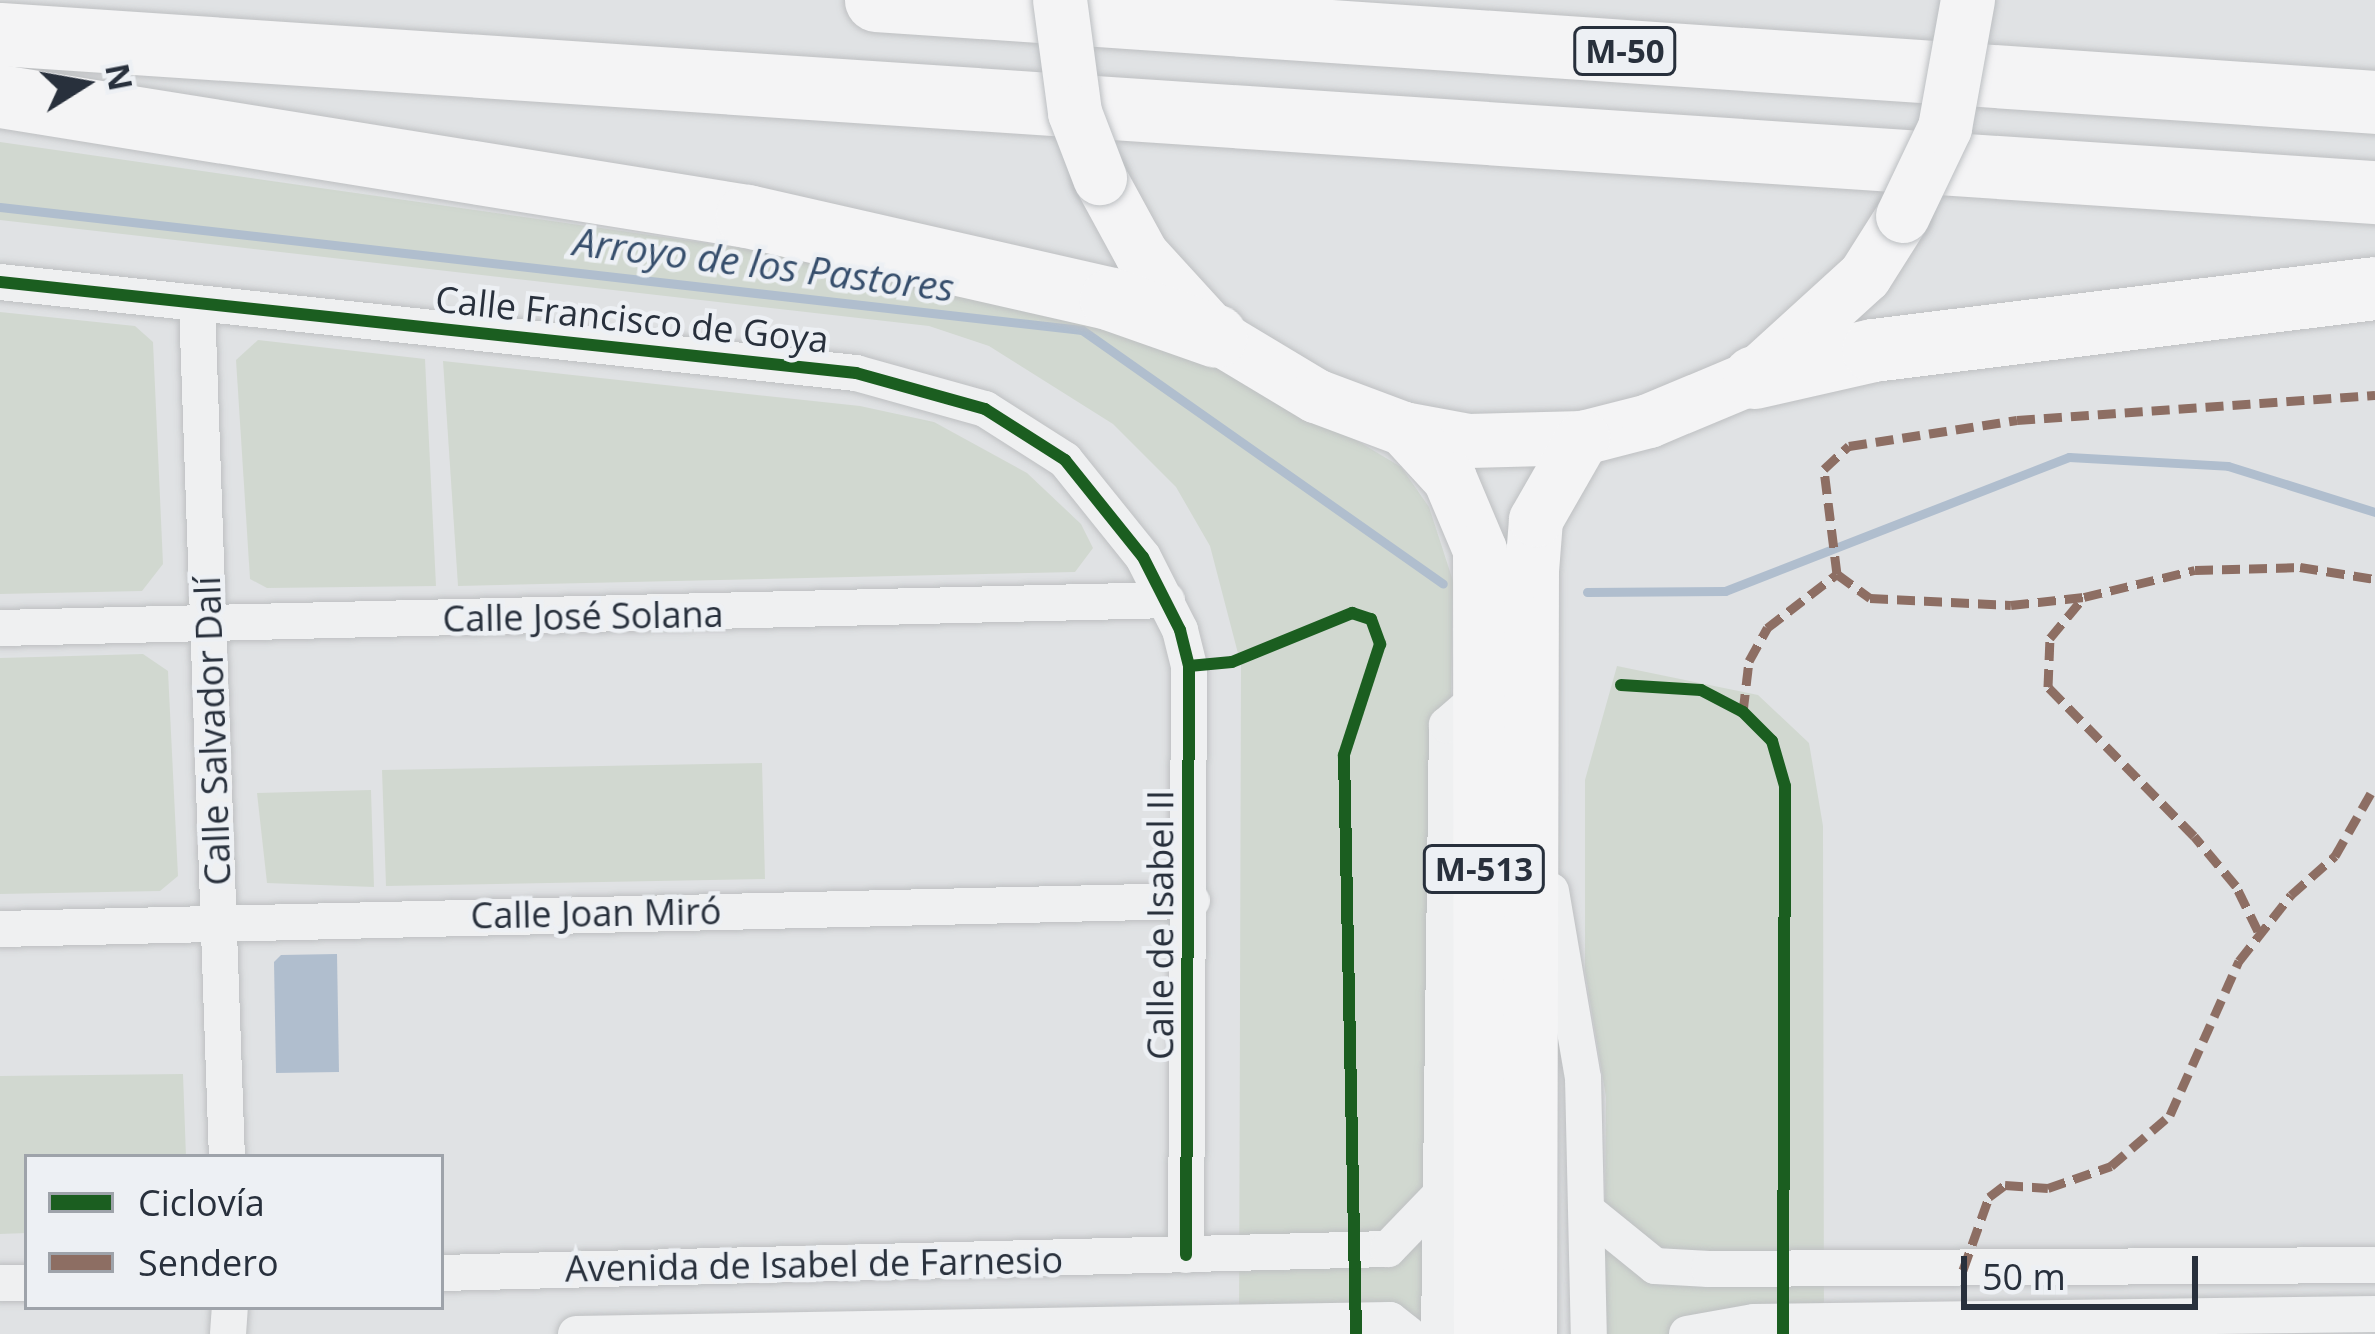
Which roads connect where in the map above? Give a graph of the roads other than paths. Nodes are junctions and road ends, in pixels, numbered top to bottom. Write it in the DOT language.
graph roads {
  1 [pos="876,0"];
  2 [pos="1060,0"];
  3 [pos="1968,0"];
  4 [pos="0,34"];
  5 [pos="0,96"];
  6 [pos="2375,102"];
  7 [pos="2375,192"];
  8 [pos="0,282"];
  9 [pos="2375,289"];
  10 [pos="196,304"];
  11 [pos="1216,336"];
  12 [pos="1754,377"];
  13 [pos="1404,429"];
  14 [pos="1583,437"];
  15 [pos="1167,600"];
  16 [pos="208,626"];
  17 [pos="0,628"];
  18 [pos="1486,692"];
  19 [pos="1537,808"];
  20 [pos="1192,901"];
  21 [pos="219,920"];
  22 [pos="0,929"];
  23 [pos="227,1154"];
  24 [pos="1438,1198"];
  25 [pos="1592,1215"];
  26 [pos="1186,1255"];
  27 [pos="2375,1265"];
  28 [pos="444,1273"];
  29 [pos="2375,1314"];
  30 [pos="1194,1328"];
  31 [pos="576,1334"];
  32 [pos="1408,1334"];
  33 [pos="1439,1334"];
  34 [pos="1481,1334"];
  35 [pos="1530,1334"];
  36 [pos="1589,1334"];
  37 [pos="1687,1334"];
  1 -- 6 [label="highway, M-50"];
  2 -- 11 [label="main road, M-513, bridge"];
  3 -- 12 [label="main road, M-513, bridge"];
  4 -- 7 [label="highway"];
  5 -- 11 [label="highway"];
  8 -- 10 [label="street, Calle Francisco de Goya"];
  9 -- 12 [label="highway"];
  10 -- 15 [label="street, Calle Francisco de Goya"];
  10 -- 16 [label="street, Calle Salvador Dalí"];
  11 -- 13 [label="main road, M-513"];
  12 -- 14 [label="main road, M-513"];
  13 -- 14 [label="main road, M-513"];
  13 -- 18 [label="main road, M-513"];
  14 -- 19 [label="main road, M-513"];
  15 -- 16 [label="street, Calle José Solana"];
  15 -- 20 [label="street, Calle de Isabel II"];
  16 -- 17 [label="street, Calle José Solana"];
  16 -- 21 [label="street, Calle Salvador Dalí"];
  18 -- 24 [label="street"];
  18 -- 34 [label="main road, M-513"];
  19 -- 25 [label="street"];
  19 -- 35 [label="main road, M-513"];
  20 -- 21 [label="street, Calle Joan Miró"];
  20 -- 26 [label="street, Calle de Isabel II"];
  21 -- 22 [label="street, Calle Joan Miró"];
  21 -- 23 [label="street, Calle Salvador Dalí"];
  24 -- 26 [label="street, Avenida de Isabel de Farnesio"];
  24 -- 33 [label="street"];
  25 -- 27 [label="street"];
  25 -- 36 [label="street"];
  26 -- 28 [label="street, Avenida de Isabel de Farnesio"];
  29 -- 37 [label="street"];
  30 -- 31 [label="street, Avenida de Isabel de Farnesio"];
  30 -- 32 [label="street, Avenida de Isabel de Farnesio"];
}
